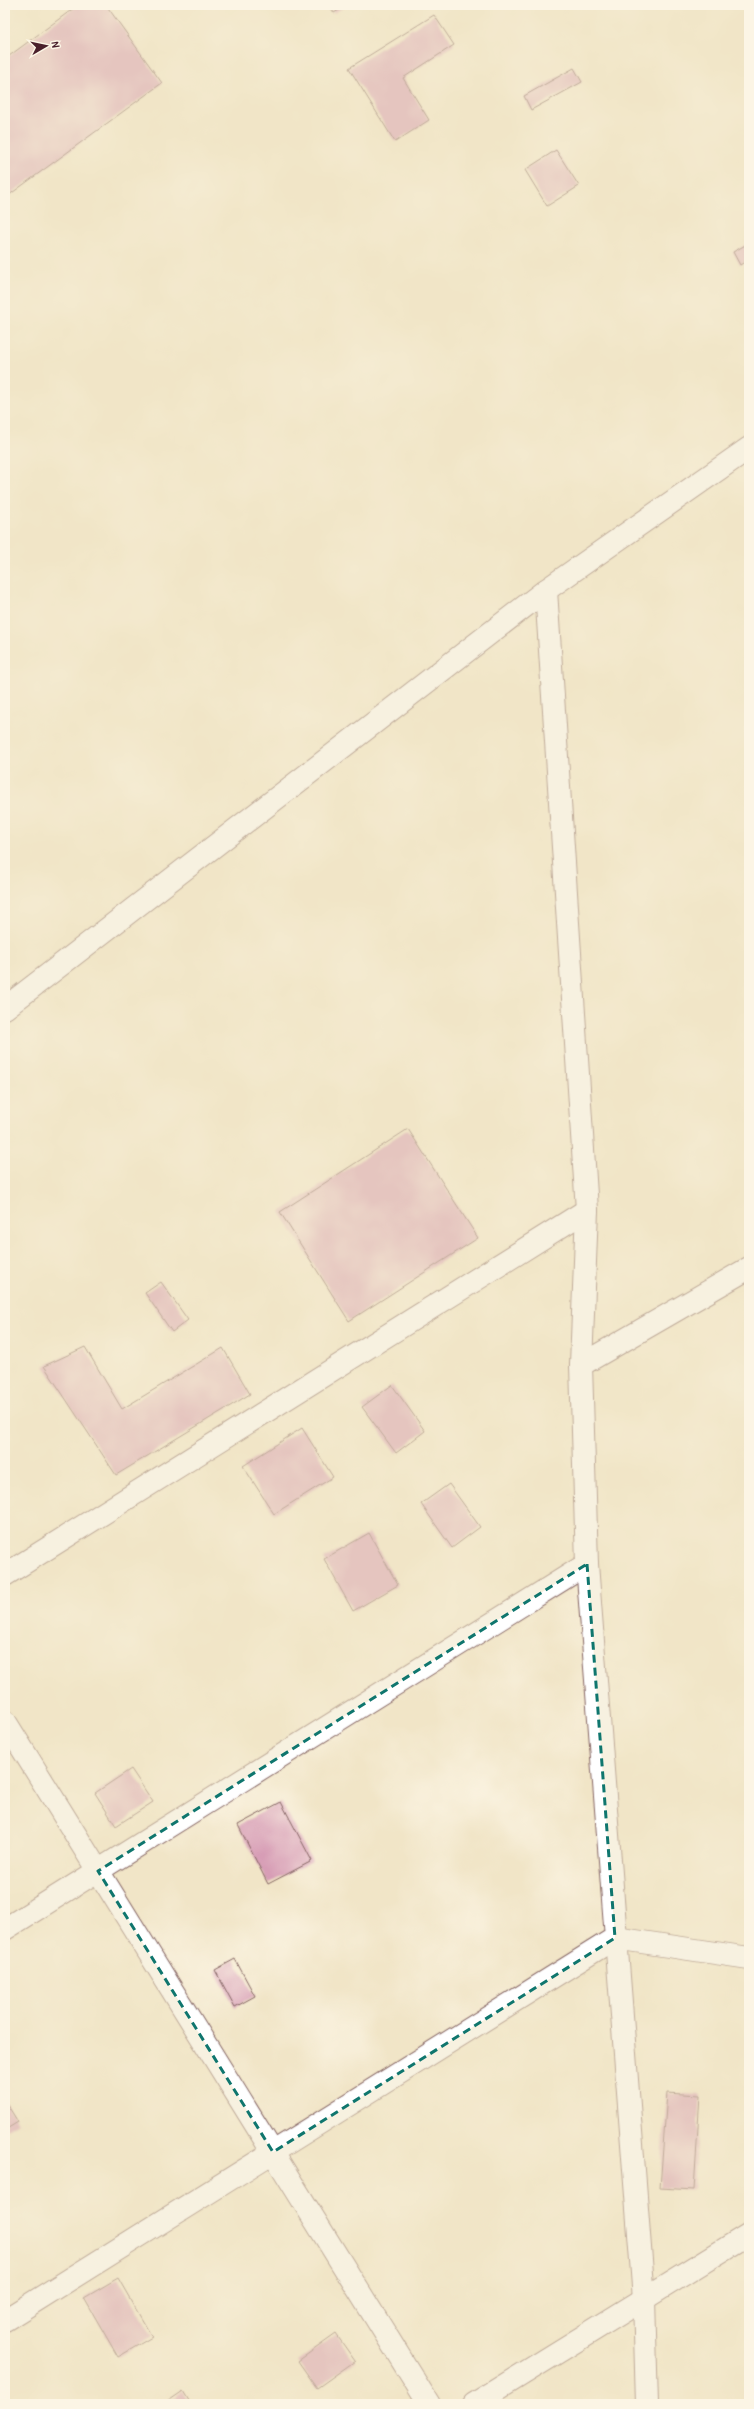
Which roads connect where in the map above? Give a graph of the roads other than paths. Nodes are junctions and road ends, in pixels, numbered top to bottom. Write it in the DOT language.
graph roads {
  1 [pos="749,448"];
  2 [pos="546,590"];
  3 [pos="5,1008"];
  4 [pos="587,1210"];
  5 [pos="749,1268"];
  6 [pos="581,1365"];
  7 [pos="587,1564"];
  8 [pos="5,1575"];
  9 [pos="5,1721"];
  10 [pos="98,1871"];
  11 [pos="5,1929"];
  12 [pos="615,1938"];
  13 [pos="749,1958"];
  14 [pos="273,2152"];
  15 [pos="749,2234"];
  16 [pos="644,2299"];
  17 [pos="5,2320"];
  18 [pos="429,2404"];
  19 [pos="474,2404"];
  20 [pos="647,2404"];
  1 -- 2 [label="street"];
  2 -- 3 [label="street"];
  2 -- 4 [label="street"];
  4 -- 6 [label="street"];
  4 -- 8 [label="street"];
  5 -- 6 [label="street"];
  6 -- 7 [label="street"];
  7 -- 10 [label="street"];
  7 -- 12 [label="street"];
  9 -- 10 [label="street"];
  10 -- 11 [label="street"];
  10 -- 14 [label="street"];
  12 -- 13 [label="street"];
  12 -- 14 [label="street"];
  12 -- 16 [label="street"];
  14 -- 17 [label="street"];
  14 -- 18 [label="street"];
  15 -- 16 [label="street"];
  16 -- 19 [label="street"];
  16 -- 20 [label="street"];
}
